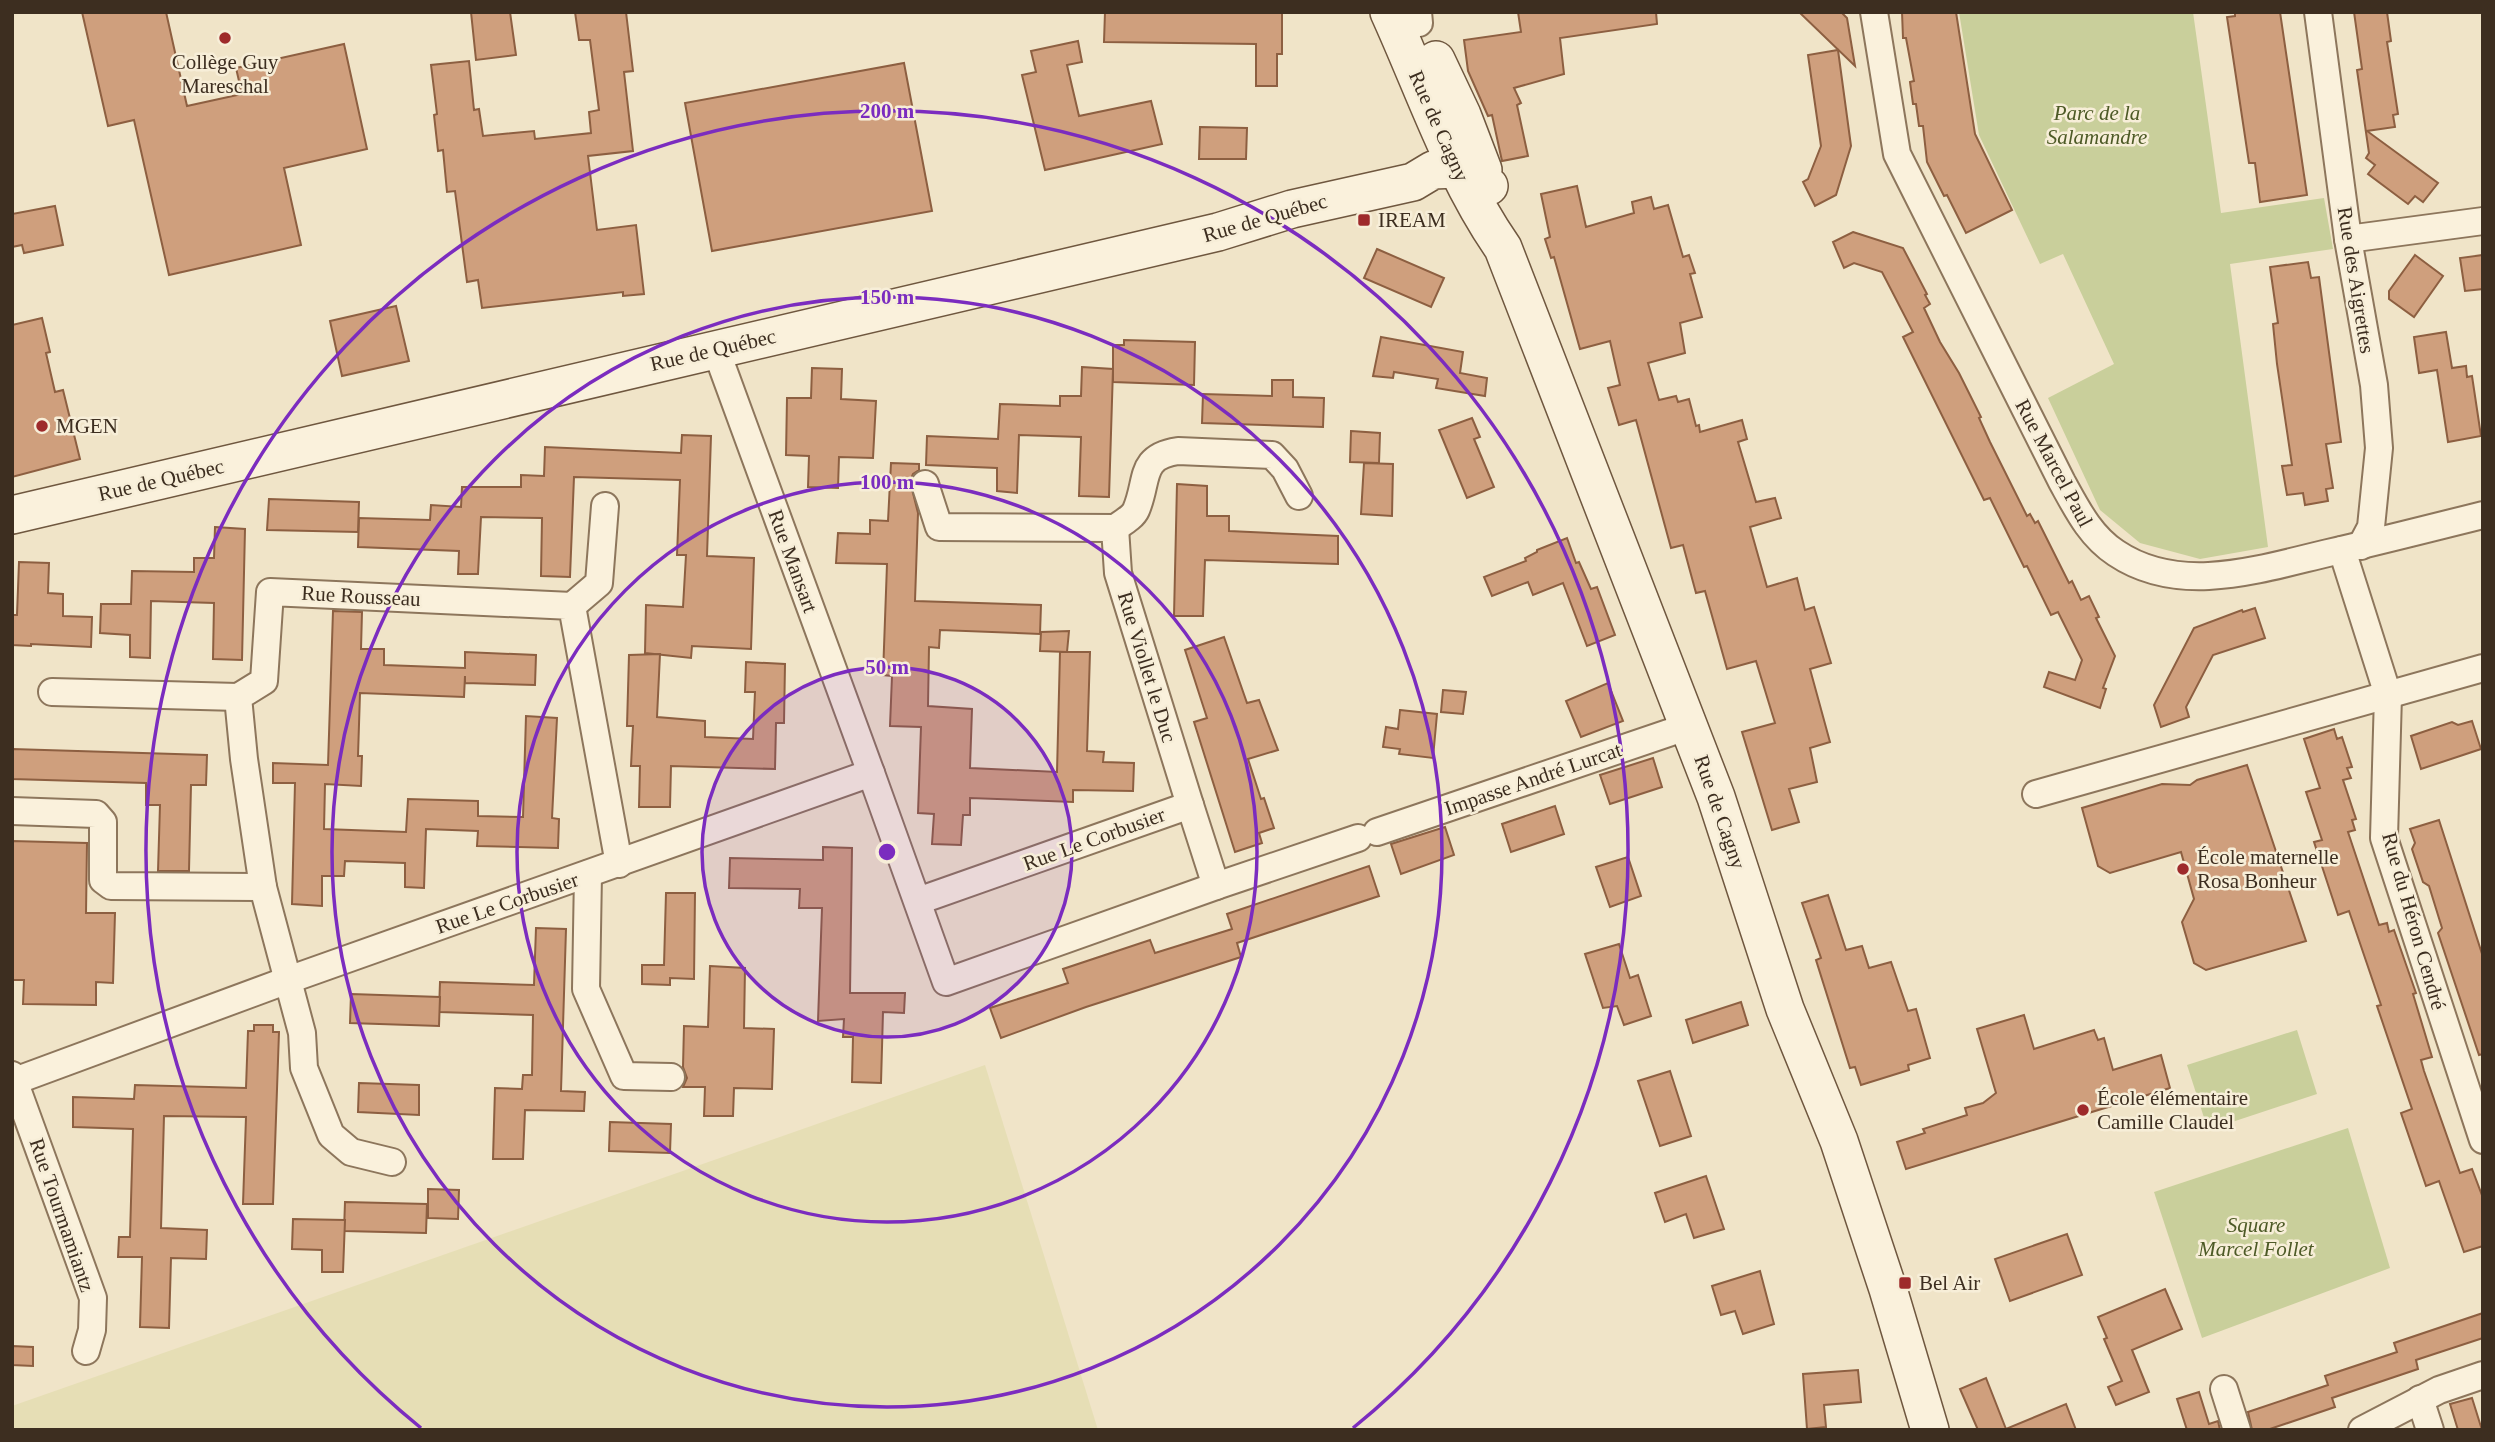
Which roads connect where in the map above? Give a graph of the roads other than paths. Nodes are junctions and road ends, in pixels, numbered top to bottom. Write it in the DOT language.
graph roads {
  1 [pos="1874,12"];
  2 [pos="2318,12"];
  3 [pos="1410,15"];
  4 [pos="1443,157"];
  5 [pos="1489,186"];
  6 [pos="2483,221"];
  7 [pos="1494,236"];
  8 [pos="2348,239"];
  9 [pos="716,350"];
  10 [pos="925,484"];
  11 [pos="1299,496"];
  12 [pos="605,506"];
  13 [pos="12,515"];
  14 [pos="2483,515"];
  15 [pos="1115,528"];
  16 [pos="2352,548"];
  17 [pos="572,606"];
  18 [pos="2483,668"];
  19 [pos="52,692"];
  20 [pos="2388,695"];
  21 [pos="238,697"];
  22 [pos="1689,726"];
  23 [pos="871,773"];
  24 [pos="2036,794"];
  25 [pos="1190,805"];
  26 [pos="12,811"];
  27 [pos="620,864"];
  28 [pos="588,874"];
  29 [pos="1216,886"];
  30 [pos="263,887"];
  31 [pos="918,901"];
  32 [pos="288,980"];
  33 [pos="671,1077"];
  34 [pos="13,1079"];
  35 [pos="2483,1140"];
  36 [pos="392,1162"];
  37 [pos="86,1352"];
  38 [pos="2483,1375"];
  39 [pos="2224,1389"];
  40 [pos="2420,1399"];
  41 [pos="1926,1413"];
  42 [pos="2238,1430"];
  43 [pos="2362,1430"];
  44 [pos="2430,1430"];
  1 -- 16 [label="street, Rue Marcel Paul"];
  2 -- 8 [label="street, Rue des Aigrettes"];
  3 -- 4 [label="street, Rue de Cagny"];
  4 -- 5 [label="street, Rue de Cagny"];
  4 -- 5 [label="street"];
  4 -- 7 [label="street"];
  4 -- 9 [label="street, Rue de Québec"];
  5 -- 7 [label="street, Rue de Cagny"];
  6 -- 8 [label="street"];
  7 -- 22 [label="street, Rue de Cagny"];
  8 -- 16 [label="street, Rue des Aigrettes"];
  9 -- 13 [label="street, Rue de Québec"];
  9 -- 23 [label="street, Rue Mansart"];
  10 -- 15 [label="street"];
  11 -- 15 [label="street"];
  12 -- 17 [label="street"];
  14 -- 16 [label="street, Rue Marcel Paul"];
  15 -- 25 [label="street, Rue Viollet le Duc"];
  16 -- 20 [label="street, Rue du Héron Cendré"];
  17 -- 21 [label="street, Rue Rousseau"];
  17 -- 27 [label="street"];
  18 -- 20 [label="street"];
  19 -- 21 [label="street"];
  20 -- 24 [label="street"];
  20 -- 35 [label="street, Rue du Héron Cendré"];
  21 -- 30 [label="street"];
  22 -- 29 [label="street, Impasse André Lurcat"];
  22 -- 41 [label="street, Rue de Cagny"];
  23 -- 27 [label="street, Rue Le Corbusier"];
  23 -- 31 [label="street"];
  25 -- 29 [label="street, Rue Le Corbusier"];
  25 -- 31 [label="street, Rue Le Corbusier"];
  26 -- 30 [label="street"];
  27 -- 28 [label="street, Rue Le Corbusier"];
  28 -- 32 [label="street, Rue Le Corbusier"];
  28 -- 33 [label="street"];
  29 -- 31 [label="street"];
  30 -- 32 [label="street"];
  32 -- 34 [label="street, Rue Le Corbusier"];
  32 -- 36 [label="street"];
  34 -- 37 [label="street, Rue Tourmamiantz"];
  38 -- 40 [label="street"];
  39 -- 42 [label="street"];
  40 -- 43 [label="street"];
  40 -- 44 [label="street"];
}
